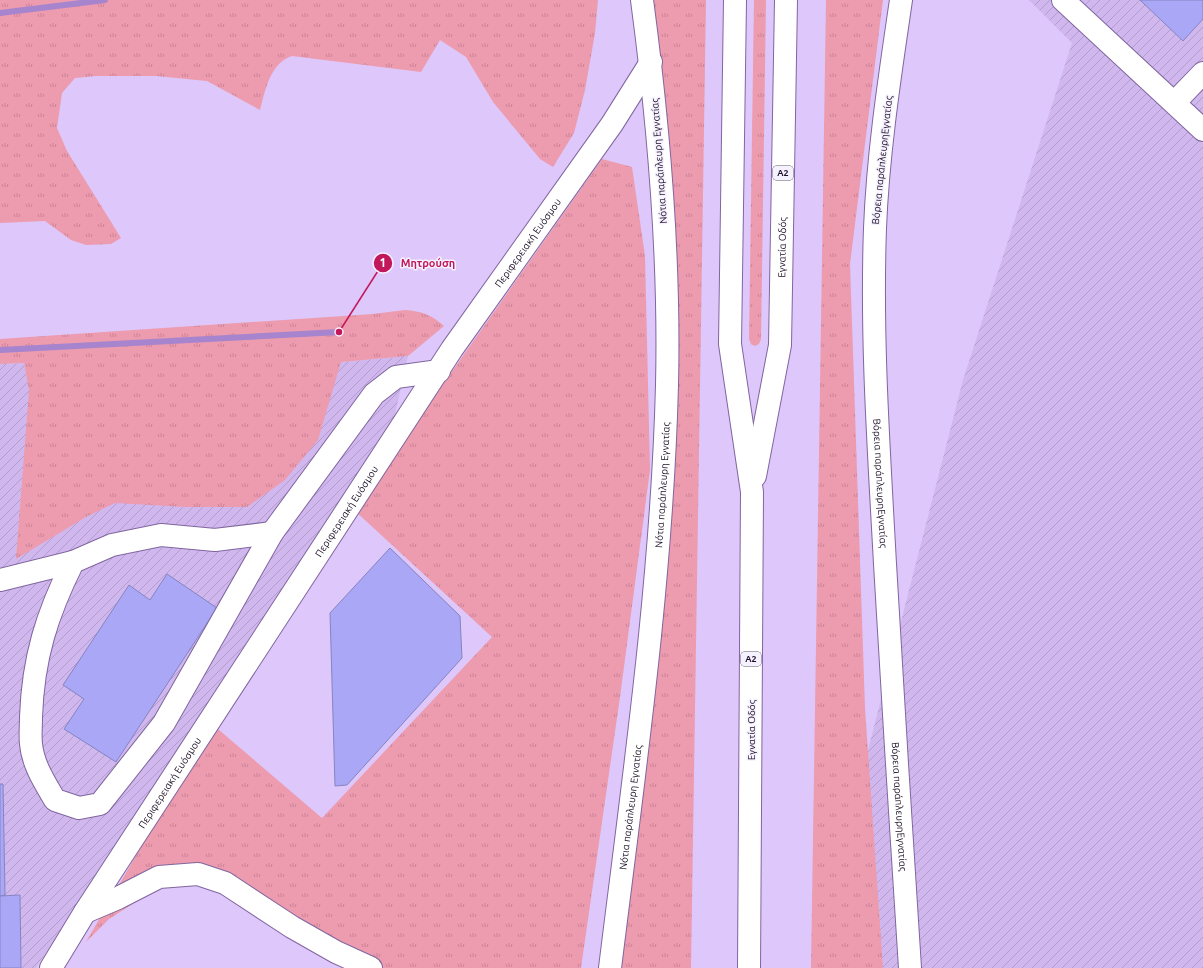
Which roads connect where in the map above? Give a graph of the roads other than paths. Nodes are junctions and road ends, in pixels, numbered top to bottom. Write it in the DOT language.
graph roads {
  1 [pos="642,0"];
  2 [pos="735,0"];
  3 [pos="786,0"];
  4 [pos="900,0"];
  5 [pos="1064,0"];
  6 [pos="651,62"];
  7 [pos="1203,73"];
  8 [pos="1175,102"];
  9 [pos="1203,130"];
  10 [pos="438,371"];
  11 [pos="752,492"];
  12 [pos="272,533"];
  13 [pos="73,562"];
  14 [pos="0,580"];
  15 [pos="85,912"];
  16 [pos="51,968"];
  17 [pos="371,968"];
  18 [pos="610,968"];
  19 [pos="749,968"];
  20 [pos="910,968"];
  1 -- 6 [label="main road, Νότια παράπλευρη Εγνατίας"];
  2 -- 11 [label="main road, Εγνατία Οδός / Α2"];
  3 -- 11 [label="main road, Εγνατία Οδός / Α2"];
  4 -- 20 [label="main road, Βόρεια παράπλευρηΕγνατίας"];
  5 -- 8 [label="main road"];
  6 -- 10 [label="main road, Περιφερειακή Ευόσμου"];
  6 -- 18 [label="main road, Νότια παράπλευρη Εγνατίας"];
  7 -- 8 [label="main road"];
  8 -- 9 [label="main road"];
  10 -- 12 [label="main road"];
  10 -- 15 [label="main road, Περιφερειακή Ευόσμου"];
  11 -- 19 [label="main road, Εγνατία Οδός / Α2"];
  12 -- 13 [label="main road"];
  12 -- 13 [label="main road"];
  13 -- 14 [label="main road"];
  15 -- 16 [label="main road, Περιφερειακή Ευόσμου"];
  15 -- 17 [label="main road"];
}
